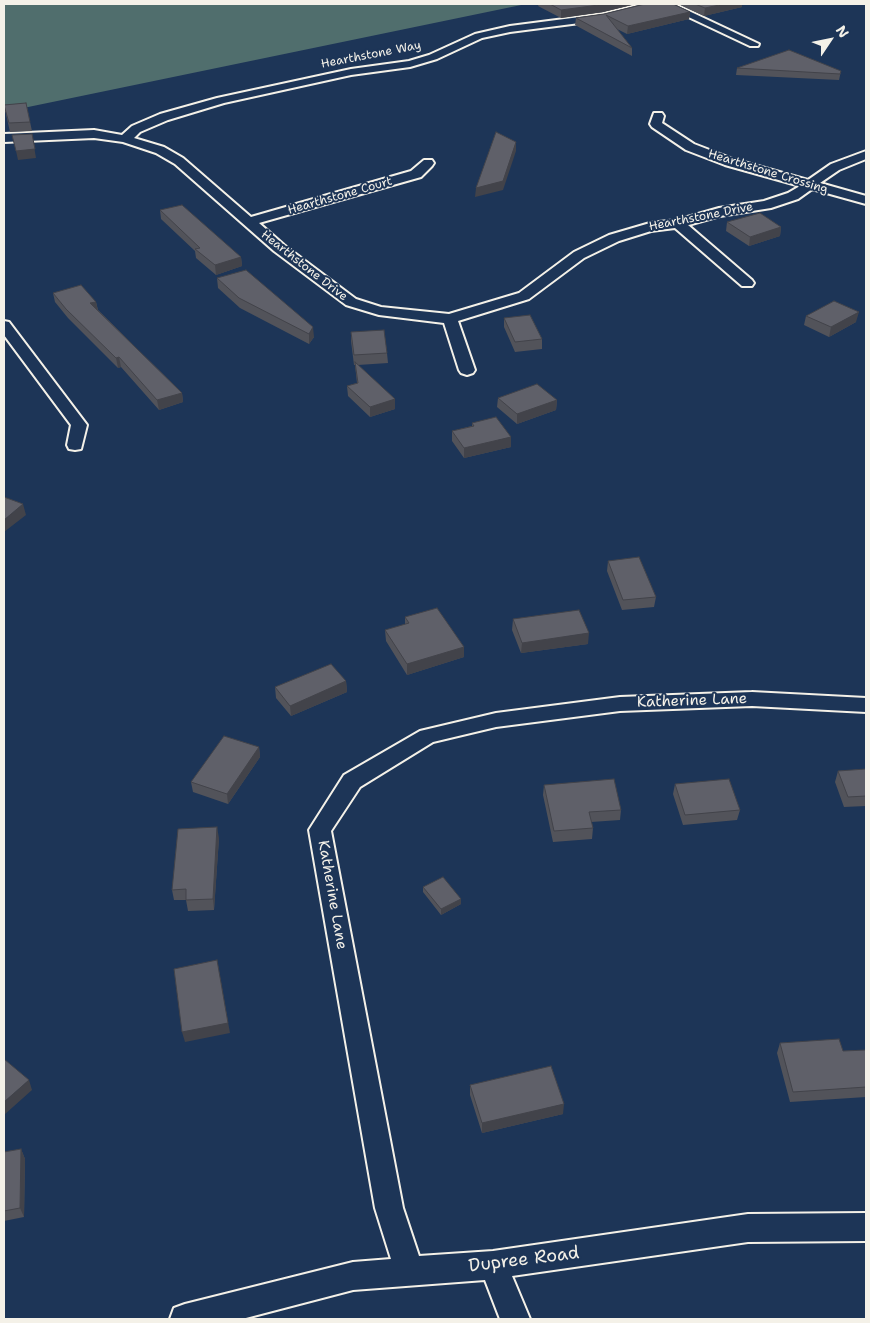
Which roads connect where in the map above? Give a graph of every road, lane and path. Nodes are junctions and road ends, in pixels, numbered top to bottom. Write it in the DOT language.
graph roads {
  1 [pos="654,4"];
  2 [pos="666,4"];
  3 [pos="754,44"];
  4 [pos="658,116"];
  5 [pos="4,138"];
  6 [pos="126,139"];
  7 [pos="866,155"];
  8 [pos="428,163"];
  9 [pos="809,185"];
  10 [pos="866,200"];
  11 [pos="249,222"];
  12 [pos="678,224"];
  13 [pos="747,283"];
  14 [pos="450,319"];
  15 [pos="4,325"];
  16 [pos="467,370"];
  17 [pos="75,444"];
  18 [pos="866,705"];
  19 [pos="866,1227"];
  20 [pos="493,1265"];
  21 [pos="409,1271"];
  22 [pos="185,1319"];
  23 [pos="515,1319"];
  1 -- 6 [label="street, Hearthstone Way"];
  2 -- 3 [label="street"];
  4 -- 9 [label="street, Hearthstone Crossing"];
  5 -- 6 [label="street, Hearthstone Drive"];
  6 -- 11 [label="street, Hearthstone Drive"];
  7 -- 9 [label="street, Hearthstone Drive"];
  8 -- 11 [label="street, Hearthstone Court"];
  9 -- 10 [label="street, Hearthstone Crossing"];
  9 -- 12 [label="street, Hearthstone Drive"];
  11 -- 14 [label="street, Hearthstone Drive"];
  12 -- 13 [label="street"];
  12 -- 14 [label="street, Hearthstone Drive"];
  14 -- 16 [label="street"];
  15 -- 17 [label="street"];
  18 -- 21 [label="street, Katherine Lane"];
  19 -- 20 [label="street, Dupree Road"];
  20 -- 21 [label="street, Dupree Road"];
  20 -- 23 [label="street"];
  21 -- 22 [label="street, Dupree Road"];
}
